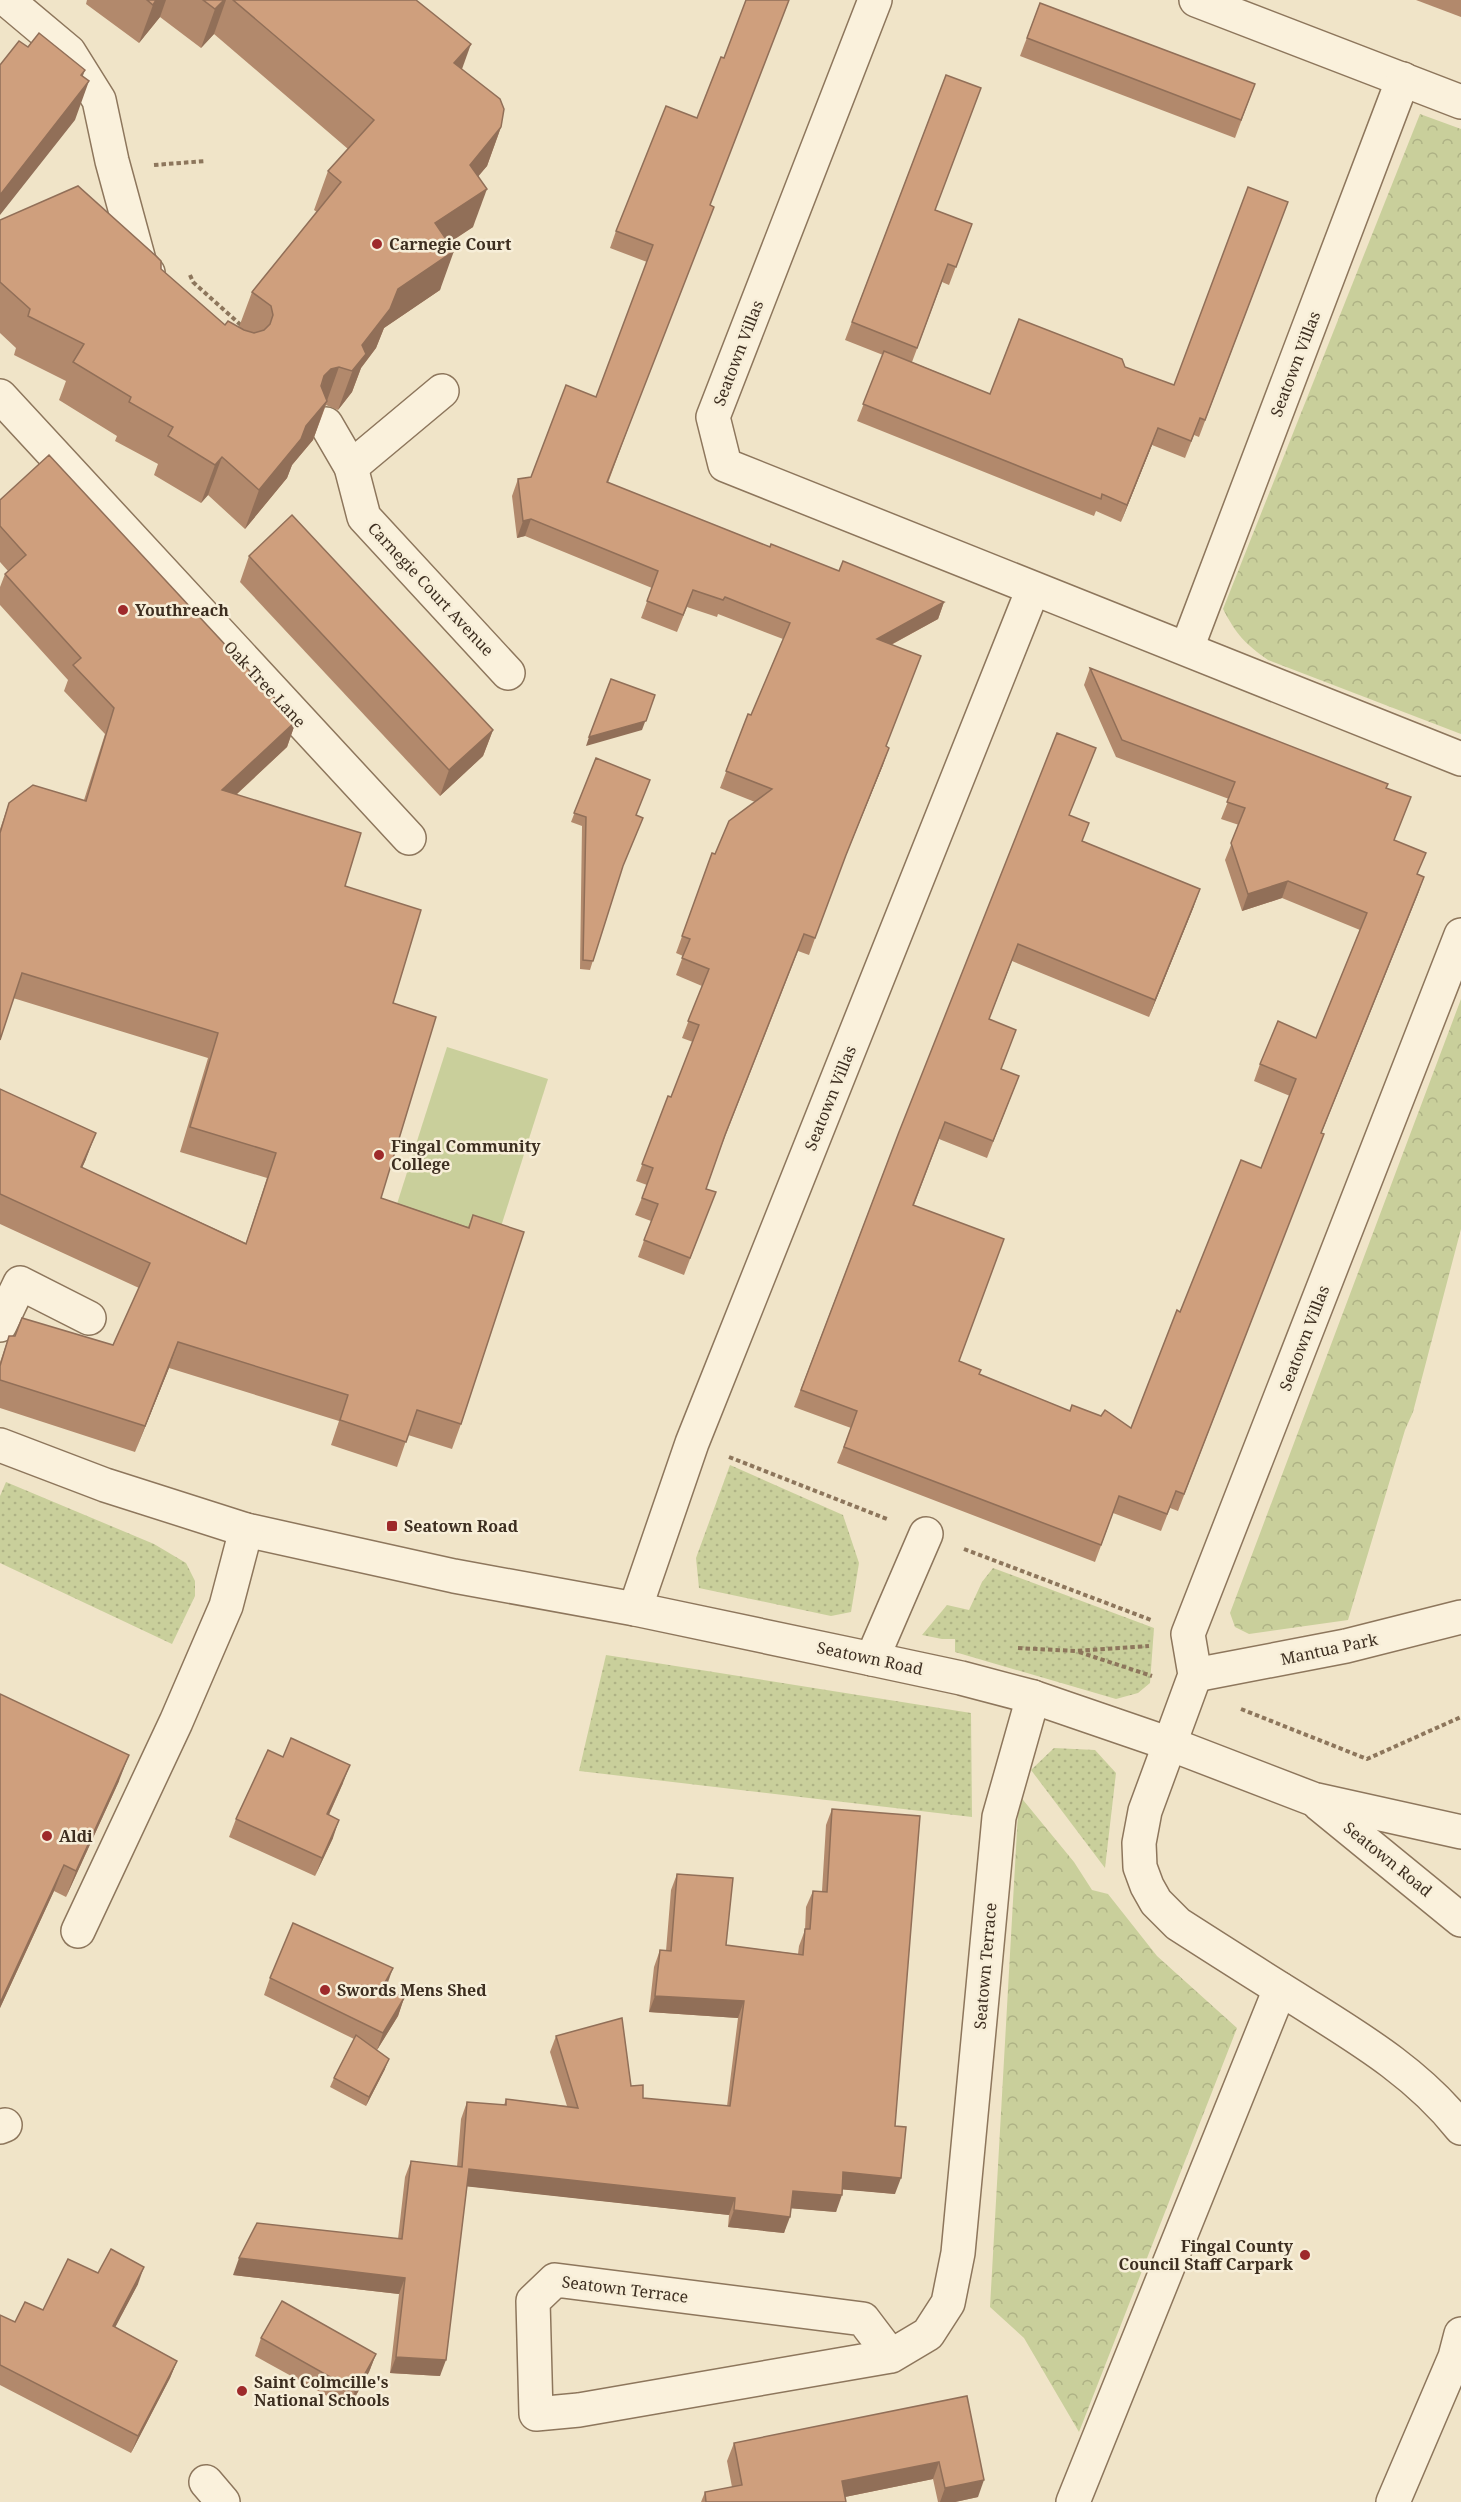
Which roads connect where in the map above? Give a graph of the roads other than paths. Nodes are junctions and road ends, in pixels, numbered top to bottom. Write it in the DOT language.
graph roads {
  1 [pos="7,0"];
  2 [pos="875,0"];
  3 [pos="1196,0"];
  4 [pos="1403,79"];
  5 [pos="1461,102"];
  6 [pos="169,296"];
  7 [pos="442,391"];
  8 [pos="0,396"];
  9 [pos="326,424"];
  10 [pos="351,467"];
  11 [pos="1033,589"];
  12 [pos="1187,648"];
  13 [pos="508,673"];
  14 [pos="1461,759"];
  15 [pos="409,838"];
  16 [pos="1461,935"];
  17 [pos="89,1318"];
  18 [pos="0,1325"];
  19 [pos="0,1445"];
  20 [pos="246,1530"];
  21 [pos="926,1534"];
  22 [pos="635,1609"];
  23 [pos="1461,1617"];
  24 [pos="872,1659"];
  25 [pos="1193,1682"];
  26 [pos="1032,1696"];
  27 [pos="1170,1744"];
  28 [pos="1313,1799"];
  29 [pos="1461,1832"];
  30 [pos="1461,1920"];
  31 [pos="78,1931"];
  32 [pos="1280,1989"];
  33 [pos="1461,2128"];
  34 [pos="1461,2334"];
  35 [pos="891,2356"];
  36 [pos="1073,2502"];
  37 [pos="1394,2502"];
  1 -- 6 [label="street"];
  2 -- 11 [label="street, Seatown Villas"];
  3 -- 4 [label="street"];
  4 -- 5 [label="street"];
  4 -- 12 [label="street, Seatown Villas"];
  7 -- 10 [label="street"];
  8 -- 15 [label="street, Oak Tree Lane"];
  9 -- 10 [label="street, Carnegie Court Avenue"];
  10 -- 13 [label="street, Carnegie Court Avenue"];
  11 -- 12 [label="street, Seatown Villas"];
  11 -- 22 [label="street, Seatown Villas"];
  12 -- 14 [label="street, Seatown Villas"];
  16 -- 25 [label="street, Seatown Villas"];
  17 -- 18 [label="street"];
  19 -- 20 [label="street, Seatown Road"];
  20 -- 22 [label="street, Seatown Road"];
  20 -- 31 [label="street"];
  21 -- 24 [label="street"];
  22 -- 24 [label="street, Seatown Road"];
  23 -- 25 [label="street, Mantua Park"];
  24 -- 26 [label="street, Seatown Road"];
  25 -- 27 [label="street"];
  26 -- 27 [label="street, Seatown Road"];
  26 -- 35 [label="street, Seatown Terrace"];
  27 -- 28 [label="street, Seatown Road"];
  27 -- 32 [label="street"];
  28 -- 29 [label="street, Seatown Road"];
  28 -- 30 [label="street, Seatown Road"];
  32 -- 33 [label="street"];
  32 -- 36 [label="street"];
  34 -- 37 [label="street"];
  35 -- 35 [label="street, Seatown Terrace"];
}
